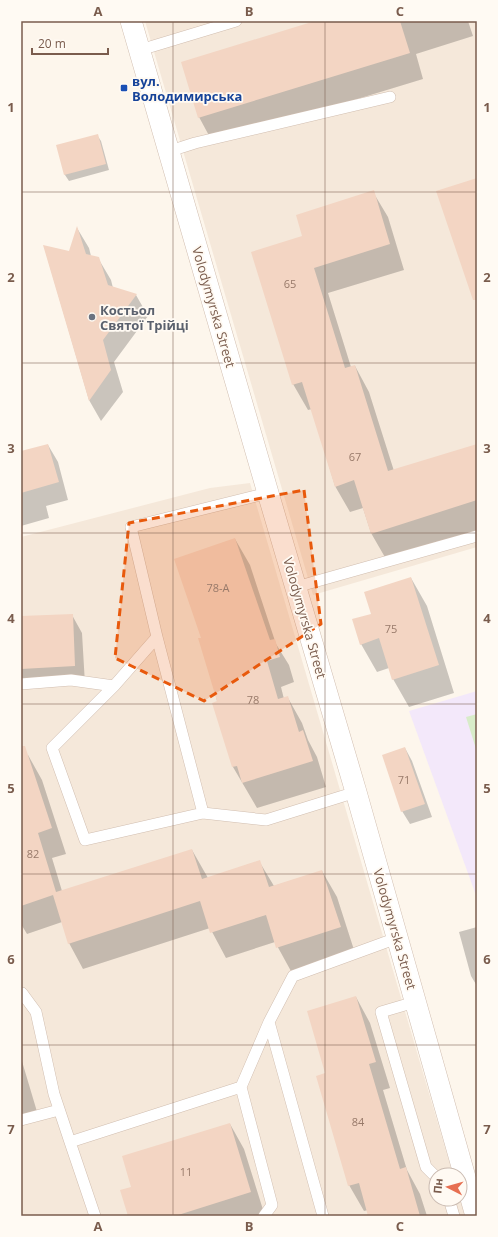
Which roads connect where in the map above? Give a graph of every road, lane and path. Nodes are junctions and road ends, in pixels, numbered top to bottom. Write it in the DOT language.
graph roads {
  1 [pos="131,21"];
  2 [pos="236,21"];
  3 [pos="140,50"];
  4 [pos="390,96"];
  5 [pos="170,151"];
  6 [pos="268,493"];
  7 [pos="477,536"];
  8 [pos="296,587"];
  9 [pos="157,637"];
  10 [pos="21,684"];
  11 [pos="114,686"];
  12 [pos="356,792"];
  13 [pos="203,813"];
  14 [pos="397,938"];
  15 [pos="21,993"];
  16 [pos="415,1002"];
  17 [pos="268,1022"];
  18 [pos="241,1087"];
  19 [pos="59,1110"];
  20 [pos="21,1120"];
  21 [pos="70,1142"];
  22 [pos="428,1169"];
  23 [pos="95,1216"];
  24 [pos="264,1216"];
  25 [pos="323,1216"];
  26 [pos="476,1216"];
  1 -- 3 [label="street, Volodymyrska Street"];
  2 -- 3 [label="lane"];
  3 -- 5 [label="street, Volodymyrska Street"];
  4 -- 5 [label="lane"];
  5 -- 6 [label="street, Volodymyrska Street"];
  6 -- 8 [label="street, Volodymyrska Street"];
  6 -- 9 [label="lane"];
  7 -- 8 [label="lane"];
  8 -- 12 [label="street, Volodymyrska Street"];
  9 -- 11 [label="lane"];
  9 -- 13 [label="lane"];
  10 -- 11 [label="lane"];
  11 -- 13 [label="lane"];
  12 -- 13 [label="lane"];
  12 -- 14 [label="street, Volodymyrska Street"];
  14 -- 16 [label="street, Volodymyrska Street"];
  14 -- 17 [label="lane"];
  15 -- 19 [label="lane"];
  16 -- 22 [label="lane"];
  16 -- 26 [label="street, Volodymyrska Street"];
  17 -- 18 [label="lane"];
  17 -- 25 [label="lane"];
  18 -- 21 [label="lane"];
  18 -- 24 [label="lane"];
  19 -- 20 [label="lane"];
  19 -- 21 [label="lane"];
  21 -- 23 [label="lane"];
}
